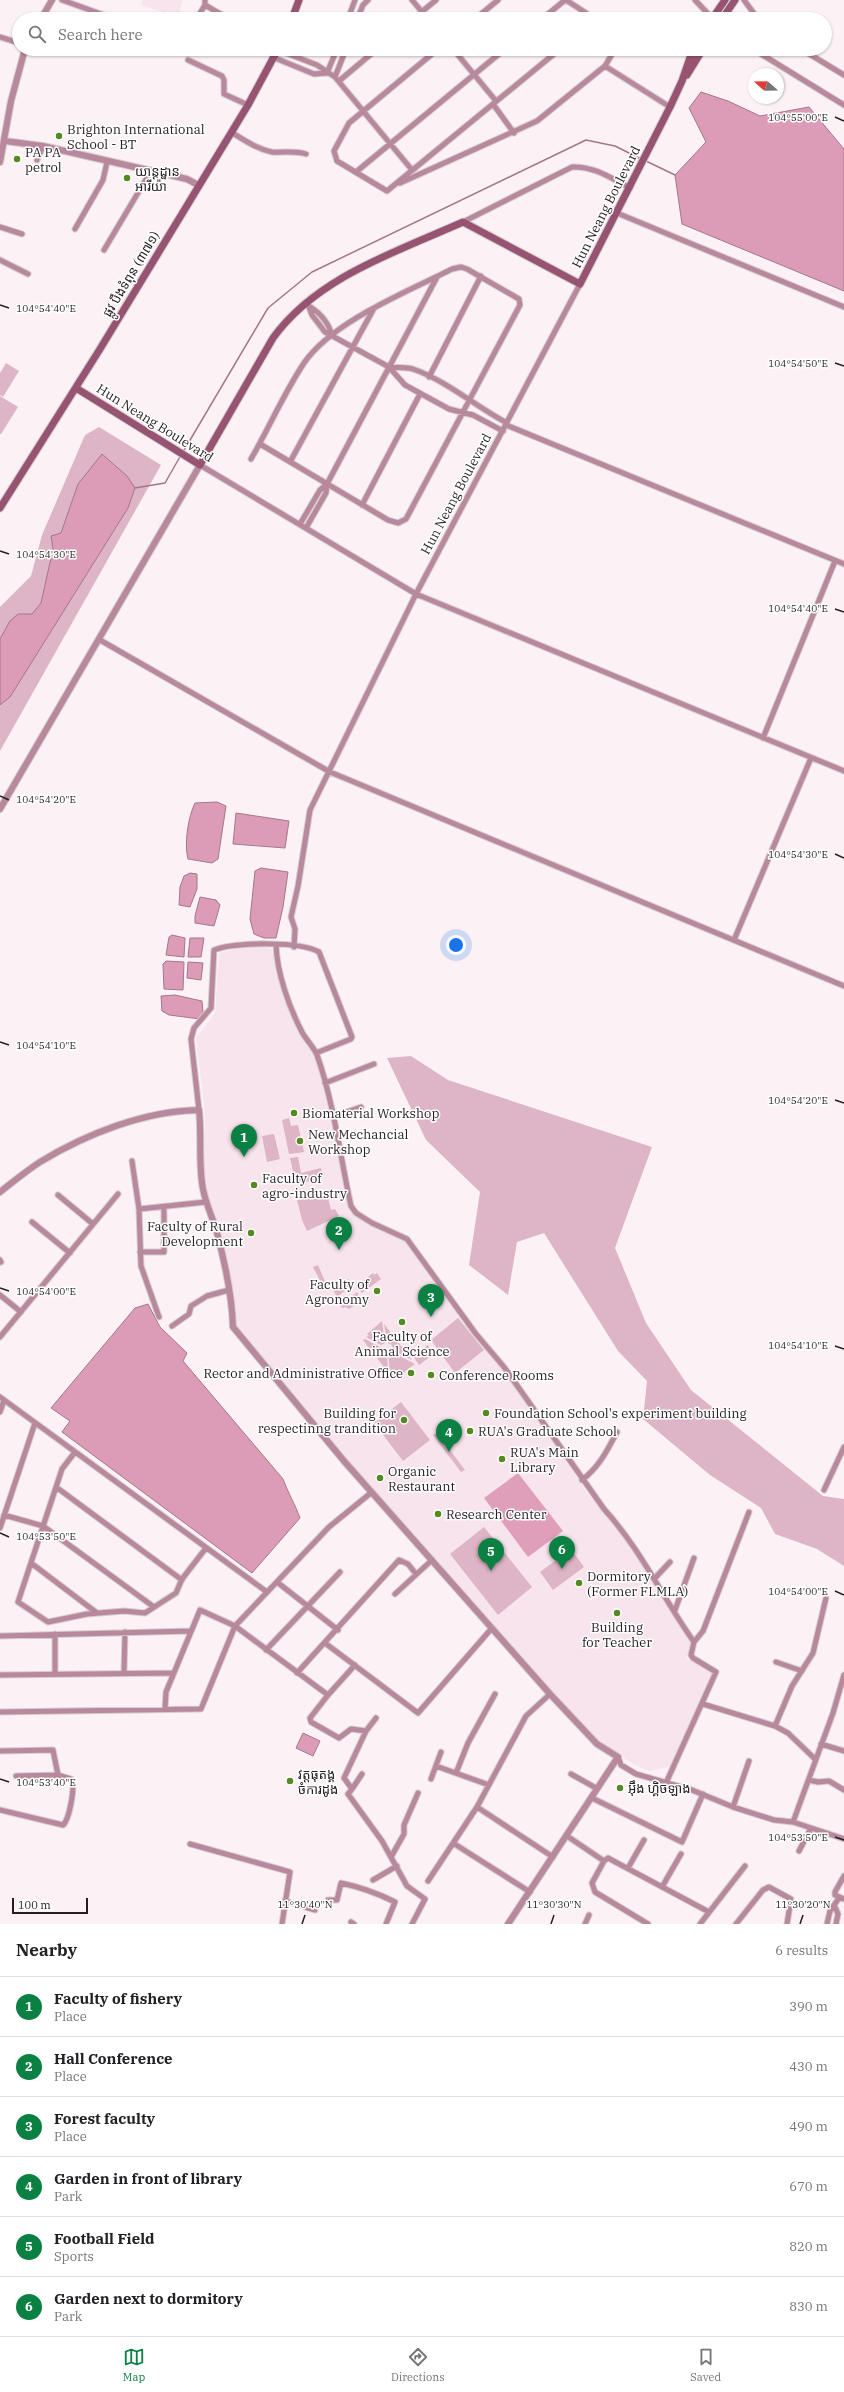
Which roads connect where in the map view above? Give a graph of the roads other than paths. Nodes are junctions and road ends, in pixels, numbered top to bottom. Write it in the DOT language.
graph roads {
  1 [pos="52,0"];
  2 [pos="62,0"];
  3 [pos="299,0"];
  4 [pos="355,0"];
  5 [pos="368,0"];
  6 [pos="412,0"];
  7 [pos="436,0"];
  8 [pos="498,0"];
  9 [pos="566,0"];
  10 [pos="695,0"];
  11 [pos="725,0"];
  12 [pos="735,0"];
  13 [pos="744,0"];
  14 [pos="205,3"];
  15 [pos="44,12"];
  16 [pos="95,12"];
  17 [pos="200,12"];
  18 [pos="218,12"];
  19 [pos="295,12"];
  20 [pos="351,12"];
  21 [pos="360,12"];
  22 [pos="422,12"];
  23 [pos="483,12"];
  24 [pos="551,12"];
  25 [pos="584,12"];
  26 [pos="706,12"];
  27 [pos="717,12"];
  28 [pos="727,12"];
  29 [pos="753,12"];
  30 [pos="0,37"];
  31 [pos="12,41"];
  32 [pos="23,56"];
  33 [pos="294,56"];
  34 [pos="334,56"];
  35 [pos="344,56"];
  36 [pos="368,56"];
  37 [pos="429,56"];
  38 [pos="459,56"];
  39 [pos="497,56"];
  40 [pos="551,56"];
  41 [pos="611,56"];
  42 [pos="691,56"];
  43 [pos="698,56"];
  44 [pos="764,56"];
  45 [pos="813,56"];
  46 [pos="275,58"];
  47 [pos="188,60"];
  48 [pos="605,66"];
  49 [pos="327,73"];
  50 [pos="474,75"];
  51 [pos="844,75"];
  52 [pos="337,79"];
  53 [pos="682,81"];
  54 [pos="495,102"];
  55 [pos="248,105"];
  56 [pos="844,105"];
  57 [pos="670,107"];
  58 [pos="363,109"];
  59 [pos="232,132"];
  60 [pos="514,133"];
  61 [pos="3,141"];
  62 [pos="391,143"];
  63 [pos="43,146"];
  64 [pos="306,154"];
  65 [pos="37,160"];
  66 [pos="0,162"];
  67 [pos="107,162"];
  68 [pos="412,170"];
  69 [pos="151,171"];
  70 [pos="356,172"];
  71 [pos="198,185"];
  72 [pos="393,186"];
  73 [pos="631,186"];
  74 [pos="617,213"];
  75 [pos="463,222"];
  76 [pos="0,227"];
  77 [pos="75,229"];
  78 [pos="22,234"];
  79 [pos="104,250"];
  80 [pos="0,260"];
  81 [pos="28,274"];
  82 [pos="481,276"];
  83 [pos="437,277"];
  84 [pos="580,284"];
  85 [pos="308,304"];
  86 [pos="844,307"];
  87 [pos="374,308"];
  88 [pos="332,336"];
  89 [pos="352,347"];
  90 [pos="389,367"];
  91 [pos="429,377"];
  92 [pos="76,388"];
  93 [pos="420,394"];
  94 [pos="469,401"];
  95 [pos="463,412"];
  96 [pos="488,413"];
  97 [pos="484,421"];
  98 [pos="506,424"];
  99 [pos="503,431"];
  100 [pos="260,444"];
  101 [pos="251,459"];
  102 [pos="290,462"];
  103 [pos="200,465"];
  104 [pos="327,484"];
  105 [pos="362,504"];
  106 [pos="310,507"];
  107 [pos="0,508"];
  108 [pos="316,510"];
  109 [pos="300,524"];
  110 [pos="306,528"];
  111 [pos="835,561"];
  112 [pos="844,564"];
  113 [pos="416,594"];
  114 [pos="100,640"];
  115 [pos="762,738"];
  116 [pos="811,758"];
  117 [pos="844,771"];
  118 [pos="330,772"];
  119 [pos="0,809"];
  120 [pos="734,940"];
  121 [pos="276,945"];
  122 [pos="294,947"];
  123 [pos="844,986"];
  124 [pos="316,1053"];
  125 [pos="374,1064"];
  126 [pos="325,1083"];
  127 [pos="361,1107"];
  128 [pos="199,1110"];
  129 [pos="332,1117"];
  130 [pos="132,1161"];
  131 [pos="0,1192"];
  132 [pos="118,1194"];
  133 [pos="58,1195"];
  134 [pos="206,1202"];
  135 [pos="164,1208"];
  136 [pos="139,1209"];
  137 [pos="32,1222"];
  138 [pos="93,1224"];
  139 [pos="140,1252"];
  140 [pos="70,1253"];
  141 [pos="228,1290"];
  142 [pos="0,1295"];
  143 [pos="21,1312"];
  144 [pos="159,1316"];
  145 [pos="172,1326"];
  146 [pos="0,1337"];
  147 [pos="2,1398"];
  148 [pos="0,1412"];
  149 [pos="35,1423"];
  150 [pos="617,1432"];
  151 [pos="844,1447"];
  152 [pos="75,1452"];
  153 [pos="582,1480"];
  154 [pos="56,1487"];
  155 [pos="824,1490"];
  156 [pos="372,1492"];
  157 [pos="749,1512"];
  158 [pos="4,1515"];
  159 [pos="43,1526"];
  160 [pos="0,1528"];
  161 [pos="206,1548"];
  162 [pos="694,1558"];
  163 [pos="432,1560"];
  164 [pos="670,1562"];
  165 [pos="31,1563"];
  166 [pos="340,1572"];
  167 [pos="416,1574"];
  168 [pos="654,1578"];
  169 [pos="182,1580"];
  170 [pos="277,1582"];
  171 [pos="267,1592"];
  172 [pos="395,1594"];
  173 [pos="826,1598"];
  174 [pos="154,1607"];
  175 [pos="307,1607"];
  176 [pos="675,1610"];
  177 [pos="97,1613"];
  178 [pos="235,1626"];
  179 [pos="492,1628"];
  180 [pos="338,1630"];
  181 [pos="191,1631"];
  182 [pos="125,1632"];
  183 [pos="55,1634"];
  184 [pos="0,1636"];
  185 [pos="694,1642"];
  186 [pos="325,1643"];
  187 [pos="266,1650"];
  188 [pos="776,1662"];
  189 [pos="355,1665"];
  190 [pos="802,1671"];
  191 [pos="124,1673"];
  192 [pos="174,1673"];
  193 [pos="297,1673"];
  194 [pos="55,1674"];
  195 [pos="0,1675"];
  196 [pos="844,1675"];
  197 [pos="495,1694"];
  198 [pos="550,1694"];
  199 [pos="328,1695"];
  200 [pos="702,1704"];
  201 [pos="165,1709"];
  202 [pos="0,1712"];
  203 [pos="376,1718"];
  204 [pos="775,1726"];
  205 [pos="366,1731"];
  206 [pos="822,1744"];
  207 [pos="0,1751"];
  208 [pos="844,1751"];
  209 [pos="441,1752"];
  210 [pos="618,1756"];
  211 [pos="815,1759"];
  212 [pos="749,1761"];
  213 [pos="436,1766"];
  214 [pos="456,1773"];
  215 [pos="362,1774"];
  216 [pos="571,1774"];
  217 [pos="58,1775"];
  218 [pos="16,1776"];
  219 [pos="431,1779"];
  220 [pos="809,1780"];
  221 [pos="666,1783"];
  222 [pos="489,1785"];
  223 [pos="596,1788"];
  224 [pos="352,1789"];
  225 [pos="844,1790"];
  226 [pos="418,1792"];
  227 [pos="703,1794"];
  228 [pos="592,1798"];
  229 [pos="477,1807"];
  230 [pos="733,1807"];
  231 [pos="0,1810"];
  232 [pos="793,1822"];
  233 [pos="811,1828"];
  234 [pos="567,1836"];
  235 [pos="844,1839"];
  236 [pos="644,1840"];
  237 [pos="453,1843"];
  238 [pos="190,1844"];
  239 [pos="799,1851"];
  240 [pos="681,1854"];
  241 [pos="391,1857"];
  242 [pos="553,1857"];
  243 [pos="604,1862"];
  244 [pos="397,1866"];
  245 [pos="745,1866"];
  246 [pos="628,1868"];
  247 [pos="844,1876"];
  248 [pos="373,1880"];
  249 [pos="428,1881"];
  250 [pos="662,1887"];
  251 [pos="530,1892"];
  252 [pos="842,1899"];
  253 [pos="328,1900"];
  254 [pos="285,1901"];
  255 [pos="835,1906"];
  256 [pos="314,1910"];
  257 [pos="709,1912"];
  258 [pos="589,1915"];
  259 [pos="282,1924"];
  260 [pos="386,1924"];
  261 [pos="412,1924"];
  262 [pos="508,1924"];
  263 [pos="585,1924"];
  264 [pos="648,1924"];
  265 [pos="700,1924"];
  266 [pos="736,1924"];
  267 [pos="787,1924"];
  268 [pos="827,1924"];
  269 [pos="836,1924"];
  1 -- 15 [label="street"];
  2 -- 16 [label="street"];
  3 -- 19 [label="main road"];
  4 -- 20 [label="street"];
  5 -- 21 [label="street"];
  6 -- 22 [label="street"];
  7 -- 22 [label="street"];
  8 -- 23 [label="street"];
  9 -- 24 [label="street"];
  9 -- 25 [label="street"];
  10 -- 26 [label="street"];
  11 -- 27 [label="main road"];
  12 -- 28 [label="main road"];
  13 -- 29 [label="street"];
  14 -- 17 [label="street"];
  14 -- 18 [label="street"];
  30 -- 31 [label="street"];
  32 -- 61 [label="street"];
  33 -- 49 [label="street"];
  34 -- 49 [label="street"];
  35 -- 52 [label="street"];
  36 -- 52 [label="street"];
  37 -- 58 [label="street"];
  38 -- 50 [label="street"];
  39 -- 50 [label="street"];
  40 -- 54 [label="street"];
  41 -- 48 [label="street"];
  42 -- 53 [label="main road, Hun Neang Boulevard"];
  43 -- 53 [label="main road"];
  44 -- 56 [label="street"];
  45 -- 51 [label="street"];
  46 -- 49 [label="street"];
  46 -- 55 [label="main road, ផ្លូវ បឹងទំពុន (៣៧១)"];
  47 -- 55 [label="street"];
  48 -- 57 [label="street"];
  48 -- 60 [label="street"];
  49 -- 52 [label="street"];
  50 -- 54 [label="street"];
  50 -- 62 [label="street"];
  52 -- 58 [label="street"];
  53 -- 57 [label="main road, Hun Neang Boulevard"];
  54 -- 60 [label="street"];
  54 -- 68 [label="street"];
  55 -- 59 [label="main road, ផ្លូវ បឹងទំពុន (៣៧១)"];
  57 -- 73 [label="main road, Hun Neang Boulevard"];
  58 -- 62 [label="street"];
  58 -- 70 [label="street"];
  59 -- 64 [label="street"];
  59 -- 71 [label="main road, ផ្លូវ បឹងទំពុន (៣៧១)"];
  60 -- 72 [label="street"];
  61 -- 63 [label="street"];
  61 -- 66 [label="street"];
  62 -- 68 [label="street"];
  62 -- 70 [label="street"];
  63 -- 65 [label="street"];
  63 -- 67 [label="street"];
  67 -- 69 [label="street"];
  67 -- 77 [label="street"];
  68 -- 72 [label="street"];
  69 -- 71 [label="street"];
  69 -- 79 [label="street"];
  70 -- 72 [label="street"];
  71 -- 92 [label="main road, ផ្លូវ បឹងទំពុន (៣៧១)"];
  73 -- 74 [label="main road, Hun Neang Boulevard"];
  73 -- 75 [label="street"];
  74 -- 84 [label="main road, Hun Neang Boulevard"];
  74 -- 86 [label="street"];
  75 -- 84 [label="main road"];
  75 -- 85 [label="main road"];
  76 -- 78 [label="street"];
  80 -- 81 [label="street"];
  82 -- 83 [label="street"];
  82 -- 91 [label="street"];
  82 -- 94 [label="street"];
  83 -- 87 [label="street"];
  83 -- 90 [label="street"];
  84 -- 98 [label="street, Hun Neang Boulevard"];
  85 -- 88 [label="street"];
  85 -- 103 [label="main road"];
  87 -- 88 [label="street"];
  87 -- 89 [label="street"];
  88 -- 89 [label="street"];
  88 -- 100 [label="street"];
  89 -- 90 [label="street"];
  89 -- 102 [label="street"];
  90 -- 91 [label="street"];
  90 -- 93 [label="street"];
  90 -- 104 [label="street"];
  91 -- 94 [label="street"];
  92 -- 103 [label="main road, Hun Neang Boulevard"];
  92 -- 107 [label="main road, ផ្លូវ បឹងទំពុន (៣៧១)"];
  93 -- 95 [label="street"];
  93 -- 105 [label="street"];
  94 -- 95 [label="street"];
  94 -- 96 [label="street"];
  95 -- 97 [label="street"];
  95 -- 105 [label="street"];
  96 -- 97 [label="street"];
  96 -- 98 [label="street"];
  97 -- 99 [label="street"];
  98 -- 99 [label="street, Hun Neang Boulevard"];
  98 -- 111 [label="street"];
  99 -- 113 [label="street, Hun Neang Boulevard"];
  100 -- 101 [label="street"];
  100 -- 102 [label="street"];
  102 -- 104 [label="street"];
  103 -- 109 [label="street, Hun Neang Boulevard"];
  103 -- 114 [label="street"];
  104 -- 105 [label="street"];
  104 -- 106 [label="street"];
  104 -- 108 [label="street"];
  106 -- 108 [label="street"];
  106 -- 109 [label="street"];
  108 -- 110 [label="street"];
  109 -- 110 [label="street, Hun Neang Boulevard"];
  110 -- 113 [label="street, Hun Neang Boulevard"];
  111 -- 112 [label="street"];
  111 -- 115 [label="street"];
  113 -- 115 [label="street"];
  113 -- 118 [label="street"];
  114 -- 118 [label="street"];
  114 -- 119 [label="street"];
  115 -- 116 [label="street"];
  116 -- 117 [label="street"];
  116 -- 120 [label="street"];
  118 -- 120 [label="street"];
  118 -- 122 [label="street"];
  120 -- 123 [label="street"];
  121 -- 122 [label="street"];
  121 -- 124 [label="street"];
  121 -- 128 [label="street"];
  122 -- 124 [label="street"];
  124 -- 126 [label="street"];
  125 -- 126 [label="street"];
  126 -- 129 [label="street"];
  127 -- 129 [label="street"];
  128 -- 131 [label="street"];
  128 -- 134 [label="street"];
  129 -- 153 [label="street"];
  130 -- 136 [label="street"];
  132 -- 138 [label="street"];
  133 -- 138 [label="street"];
  134 -- 135 [label="street"];
  134 -- 141 [label="street"];
  135 -- 136 [label="street"];
  135 -- 139 [label="street"];
  136 -- 139 [label="street"];
  137 -- 140 [label="street"];
  138 -- 140 [label="street"];
  139 -- 144 [label="street"];
  140 -- 143 [label="street"];
  141 -- 145 [label="street"];
  141 -- 156 [label="street"];
  142 -- 143 [label="street"];
  143 -- 146 [label="street"];
  147 -- 148 [label="street"];
  147 -- 149 [label="street"];
  149 -- 152 [label="street"];
  149 -- 158 [label="street"];
  150 -- 153 [label="street"];
  151 -- 155 [label="street"];
  152 -- 154 [label="street"];
  152 -- 161 [label="street"];
  153 -- 168 [label="street"];
  154 -- 159 [label="street"];
  154 -- 169 [label="street"];
  156 -- 163 [label="street"];
  156 -- 170 [label="street"];
  157 -- 185 [label="street"];
  158 -- 159 [label="street"];
  158 -- 160 [label="street"];
  159 -- 165 [label="street"];
  159 -- 174 [label="street"];
  161 -- 169 [label="street"];
  161 -- 171 [label="street"];
  162 -- 176 [label="street"];
  163 -- 167 [label="street"];
  163 -- 179 [label="street"];
  164 -- 168 [label="street"];
  165 -- 177 [label="street"];
  165 -- 177 [label="street"];
  166 -- 175 [label="street"];
  167 -- 172 [label="street"];
  167 -- 180 [label="street"];
  168 -- 176 [label="street"];
  169 -- 174 [label="street"];
  170 -- 171 [label="street"];
  170 -- 175 [label="street"];
  171 -- 178 [label="street"];
  173 -- 190 [label="street"];
  174 -- 177 [label="street"];
  175 -- 180 [label="street"];
  175 -- 187 [label="street"];
  176 -- 185 [label="street"];
  178 -- 181 [label="street"];
  178 -- 187 [label="street"];
  178 -- 201 [label="street"];
  179 -- 189 [label="street"];
  179 -- 198 [label="street"];
  180 -- 186 [label="street"];
  181 -- 182 [label="street"];
  181 -- 192 [label="street"];
  182 -- 183 [label="street"];
  182 -- 191 [label="street"];
  183 -- 184 [label="street"];
  183 -- 194 [label="street"];
  185 -- 200 [label="street"];
  186 -- 189 [label="street"];
  186 -- 193 [label="street"];
  187 -- 193 [label="street"];
  188 -- 190 [label="street"];
  189 -- 199 [label="street"];
  190 -- 204 [label="street"];
  191 -- 192 [label="street"];
  191 -- 194 [label="street"];
  192 -- 201 [label="street"];
  193 -- 199 [label="street"];
  194 -- 195 [label="street"];
  196 -- 206 [label="street"];
  197 -- 214 [label="street"];
  198 -- 210 [label="street"];
  198 -- 222 [label="street"];
  199 -- 205 [label="street"];
  200 -- 204 [label="street"];
  200 -- 221 [label="street"];
  201 -- 202 [label="street"];
  203 -- 205 [label="street"];
  204 -- 211 [label="street"];
  205 -- 224 [label="street"];
  206 -- 208 [label="street"];
  206 -- 211 [label="street"];
  207 -- 217 [label="street"];
  209 -- 213 [label="street"];
  210 -- 221 [label="street"];
  210 -- 223 [label="street"];
  211 -- 220 [label="street"];
  212 -- 230 [label="street"];
  213 -- 214 [label="street"];
  213 -- 219 [label="street"];
  214 -- 222 [label="street"];
  215 -- 224 [label="street"];
  216 -- 223 [label="street"];
  217 -- 218 [label="street"];
  217 -- 231 [label="street"];
  220 -- 225 [label="street"];
  220 -- 232 [label="street"];
  221 -- 227 [label="street"];
  222 -- 229 [label="street"];
  223 -- 228 [label="street"];
  224 -- 241 [label="street"];
  226 -- 241 [label="street"];
  227 -- 228 [label="street"];
  227 -- 230 [label="street"];
  228 -- 234 [label="street"];
  229 -- 237 [label="street"];
  229 -- 242 [label="street"];
  230 -- 232 [label="street"];
  232 -- 233 [label="street"];
  233 -- 235 [label="street"];
  233 -- 239 [label="street"];
  234 -- 242 [label="street"];
  234 -- 243 [label="street"];
  236 -- 246 [label="street"];
  237 -- 249 [label="street"];
  237 -- 251 [label="street"];
  238 -- 254 [label="street"];
  240 -- 250 [label="street"];
  241 -- 244 [label="street"];
  242 -- 251 [label="street"];
  243 -- 246 [label="street"];
  243 -- 264 [label="street"];
  244 -- 248 [label="street"];
  244 -- 261 [label="street"];
  245 -- 257 [label="street"];
  246 -- 250 [label="street"];
  247 -- 252 [label="street"];
  250 -- 257 [label="street"];
  251 -- 262 [label="street"];
  252 -- 255 [label="street"];
  253 -- 260 [label="street"];
  254 -- 256 [label="street"];
  254 -- 259 [label="street"];
  255 -- 268 [label="street"];
  255 -- 269 [label="street"];
  257 -- 265 [label="street"];
  258 -- 263 [label="street"];
  266 -- 267 [label="street"];
}
